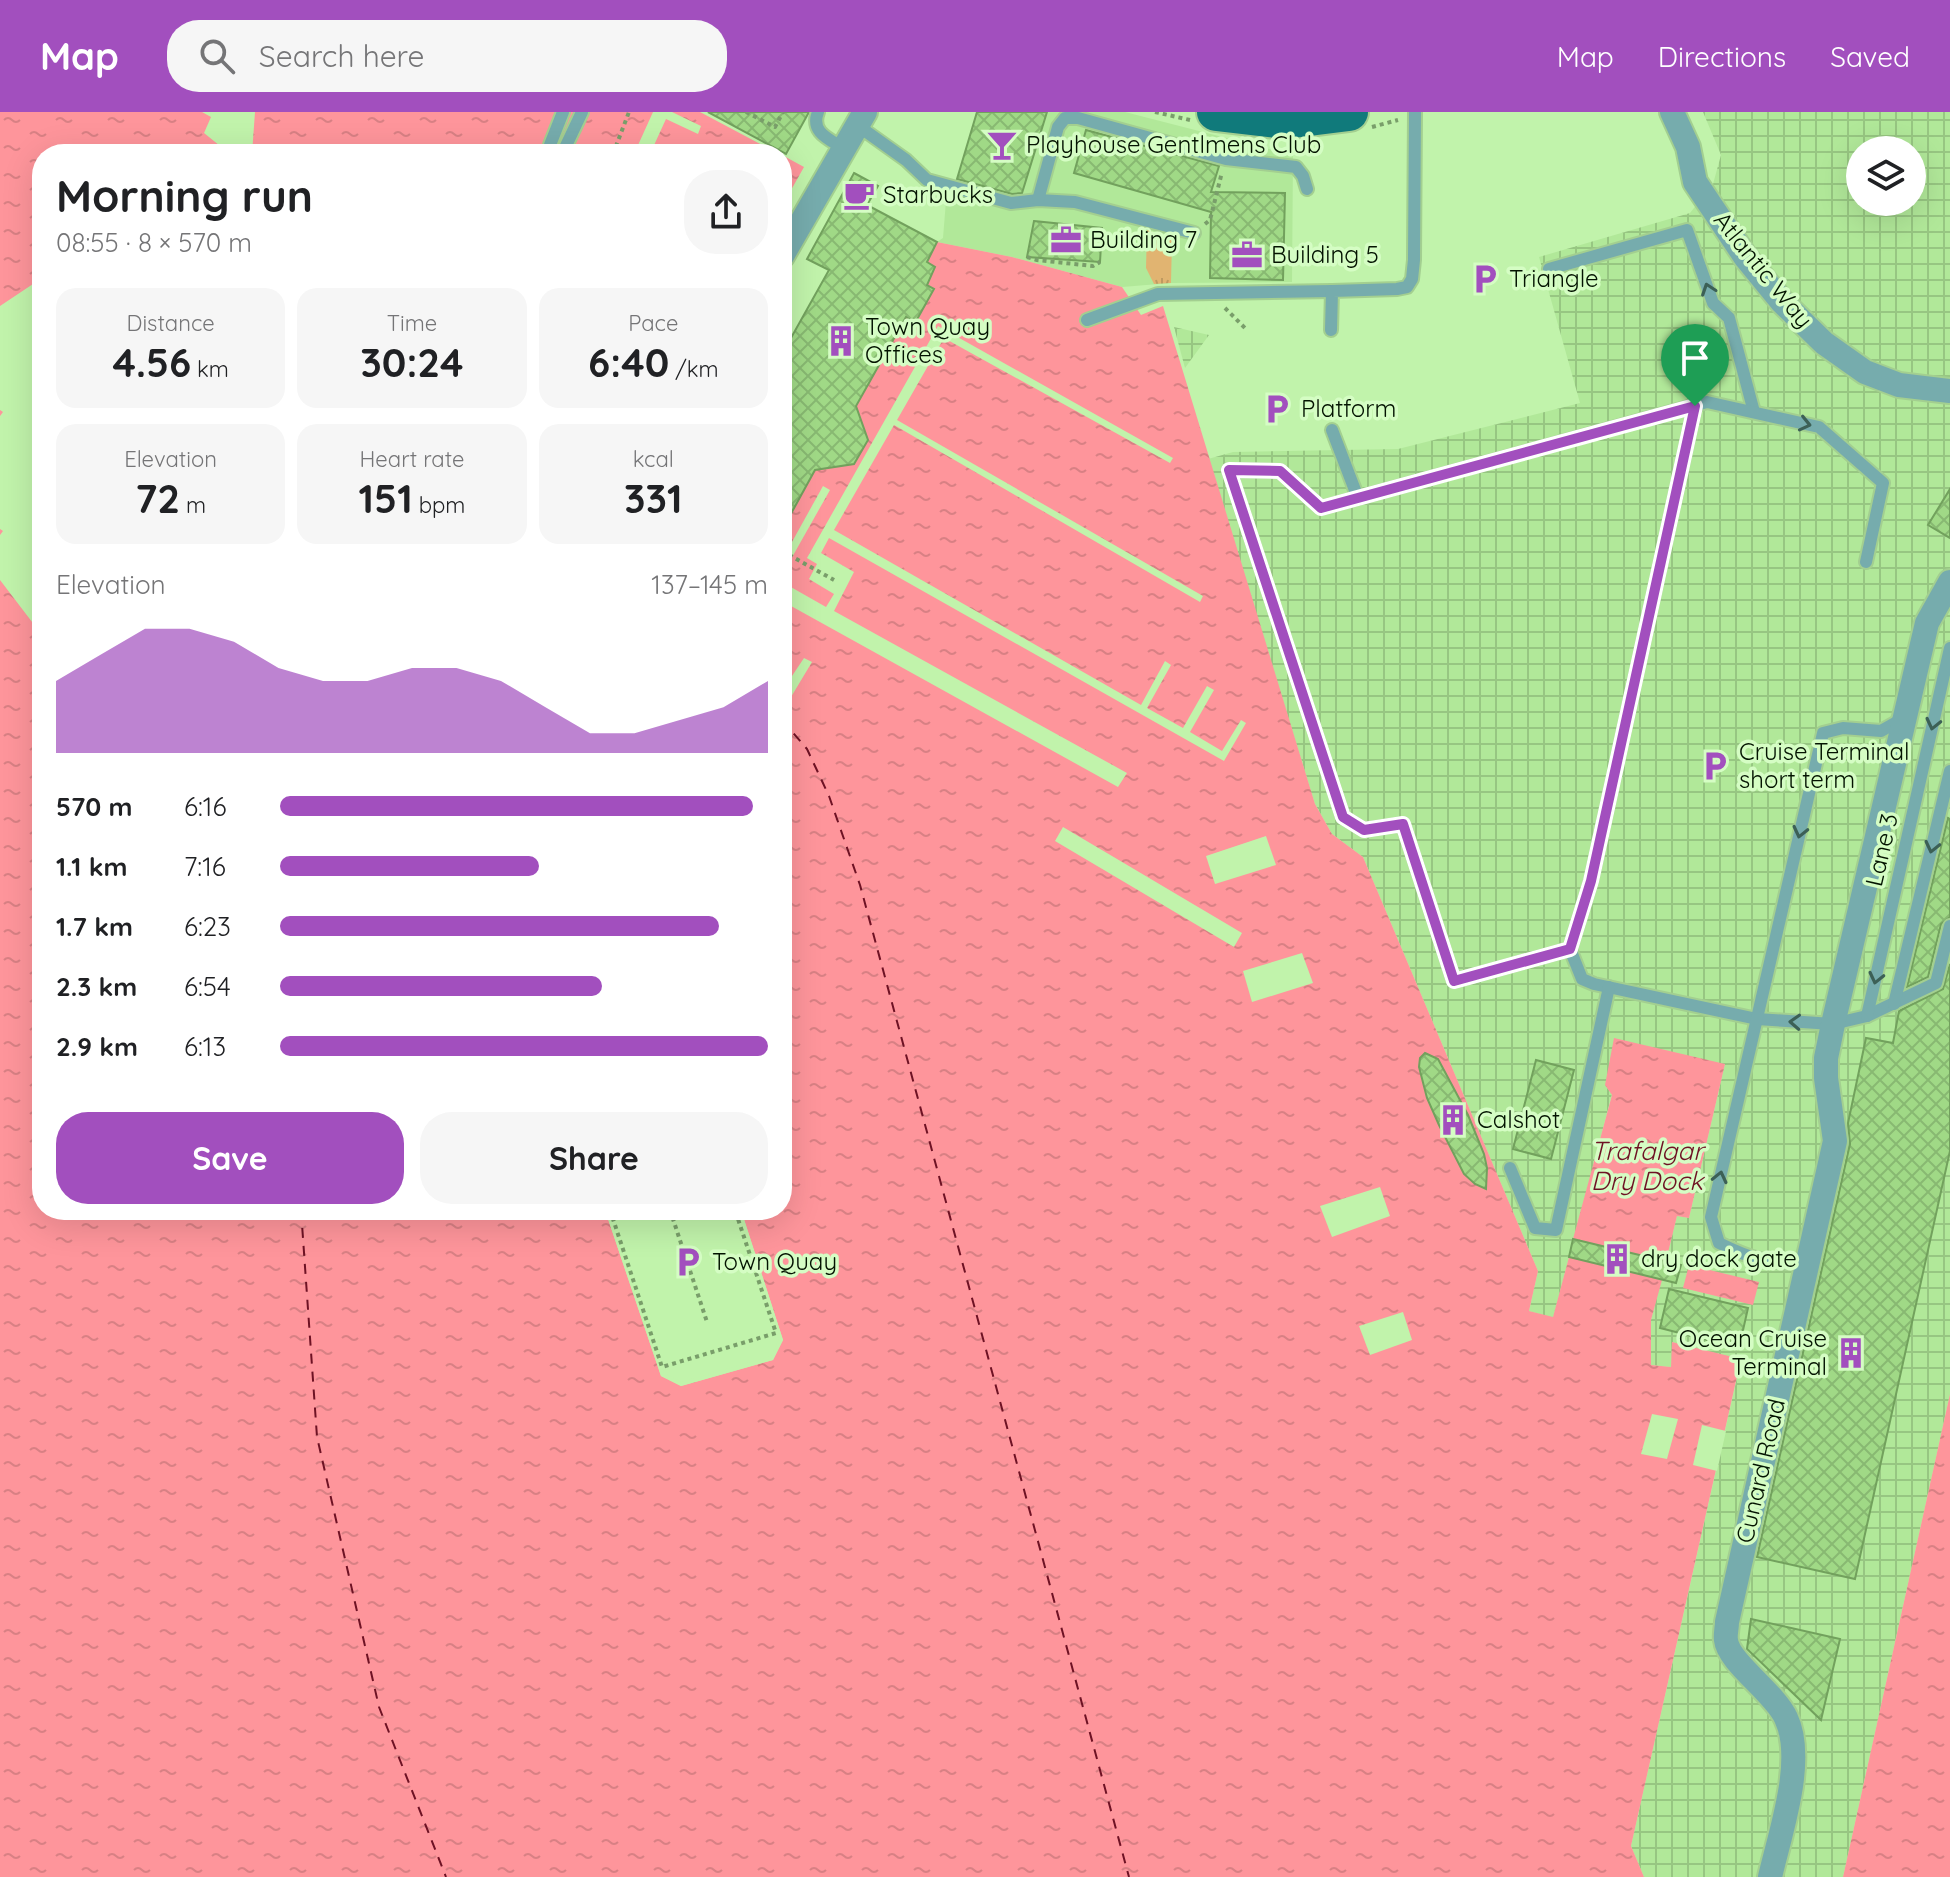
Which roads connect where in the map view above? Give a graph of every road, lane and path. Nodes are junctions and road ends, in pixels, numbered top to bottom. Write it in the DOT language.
graph roads {
  1 [pos="563,112"];
  2 [pos="582,112"];
  3 [pos="629,112"];
  4 [pos="746,112"];
  5 [pos="783,112"];
  6 [pos="818,112"];
  7 [pos="1216,112"];
  8 [pos="1349,112"];
  9 [pos="1415,112"];
  10 [pos="1672,112"];
  11 [pos="861,119"];
  12 [pos="550,144"];
  13 [pos="567,144"];
  14 [pos="617,144"];
  15 [pos="843,148"];
  16 [pos="1226,159"];
  17 [pos="1307,189"];
  18 [pos="1038,200"];
  19 [pos="1194,233"];
  20 [pos="792,238"];
  21 [pos="1027,257"];
  22 [pos="1100,262"];
  23 [pos="1549,269"];
  24 [pos="1332,291"];
  25 [pos="1210,293"];
  26 [pos="1087,320"];
  27 [pos="1246,329"];
  28 [pos="1331,330"];
  29 [pos="1950,391"];
  30 [pos="1695,406"];
  31 [pos="1754,412"];
  32 [pos="1332,430"];
  33 [pos="1358,498"];
  34 [pos="792,557"];
  35 [pos="1866,562"];
  36 [pos="834,580"];
  37 [pos="1950,582"];
  38 [pos="1950,648"];
  39 [pos="1907,716"];
  40 [pos="1950,771"];
  41 [pos="1950,926"];
  42 [pos="1570,949"];
  43 [pos="1609,987"];
  44 [pos="1894,1004"];
  45 [pos="1867,1016"];
  46 [pos="1757,1019"];
  47 [pos="1833,1024"];
  48 [pos="1510,1168"];
  49 [pos="613,1220"];
  50 [pos="673,1220"];
  51 [pos="738,1220"];
  52 [pos="1808,1261"];
  53 [pos="707,1322"];
  54 [pos="1770,1877"];
  1 -- 12 [label="lane"];
  2 -- 13 [label="lane"];
  3 -- 14 [label="path"];
  4 -- 5 [label="path"];
  6 -- 15 [label="lane"];
  7 -- 8 [label="main road"];
  9 -- 24 [label="lane"];
  10 -- 29 [label="street, Atlantic Way"];
  11 -- 15 [label="street"];
  11 -- 18 [label="lane"];
  15 -- 20 [label="street"];
  16 -- 17 [label="lane"];
  16 -- 18 [label="lane"];
  16 -- 19 [label="path"];
  18 -- 19 [label="lane"];
  21 -- 22 [label="path"];
  31 -- 23 [label="lane, one-way"];
  24 -- 25 [label="lane"];
  24 -- 28 [label="lane"];
  25 -- 26 [label="lane"];
  25 -- 27 [label="path"];
  30 -- 31 [label="lane"];
  30 -- 33 [label="lane"];
  30 -- 42 [label="lane"];
  31 -- 35 [label="lane, one-way"];
  32 -- 33 [label="lane"];
  33 -- 42 [label="lane"];
  34 -- 36 [label="path"];
  37 -- 39 [label="street, Cunard Road"];
  38 -- 45 [label="lane, Lane 3, one-way"];
  39 -- 46 [label="lane, one-way"];
  39 -- 47 [label="street, Cunard Road"];
  40 -- 44 [label="lane, one-way"];
  41 -- 44 [label="lane"];
  42 -- 43 [label="lane"];
  43 -- 46 [label="lane"];
  43 -- 48 [label="lane"];
  44 -- 45 [label="lane"];
  45 -- 47 [label="lane"];
  47 -- 46 [label="lane, one-way"];
  52 -- 46 [label="lane, one-way"];
  47 -- 52 [label="street, Cunard Road"];
  49 -- 51 [label="path"];
  50 -- 53 [label="path"];
  52 -- 54 [label="street, Cunard Road"];
}
